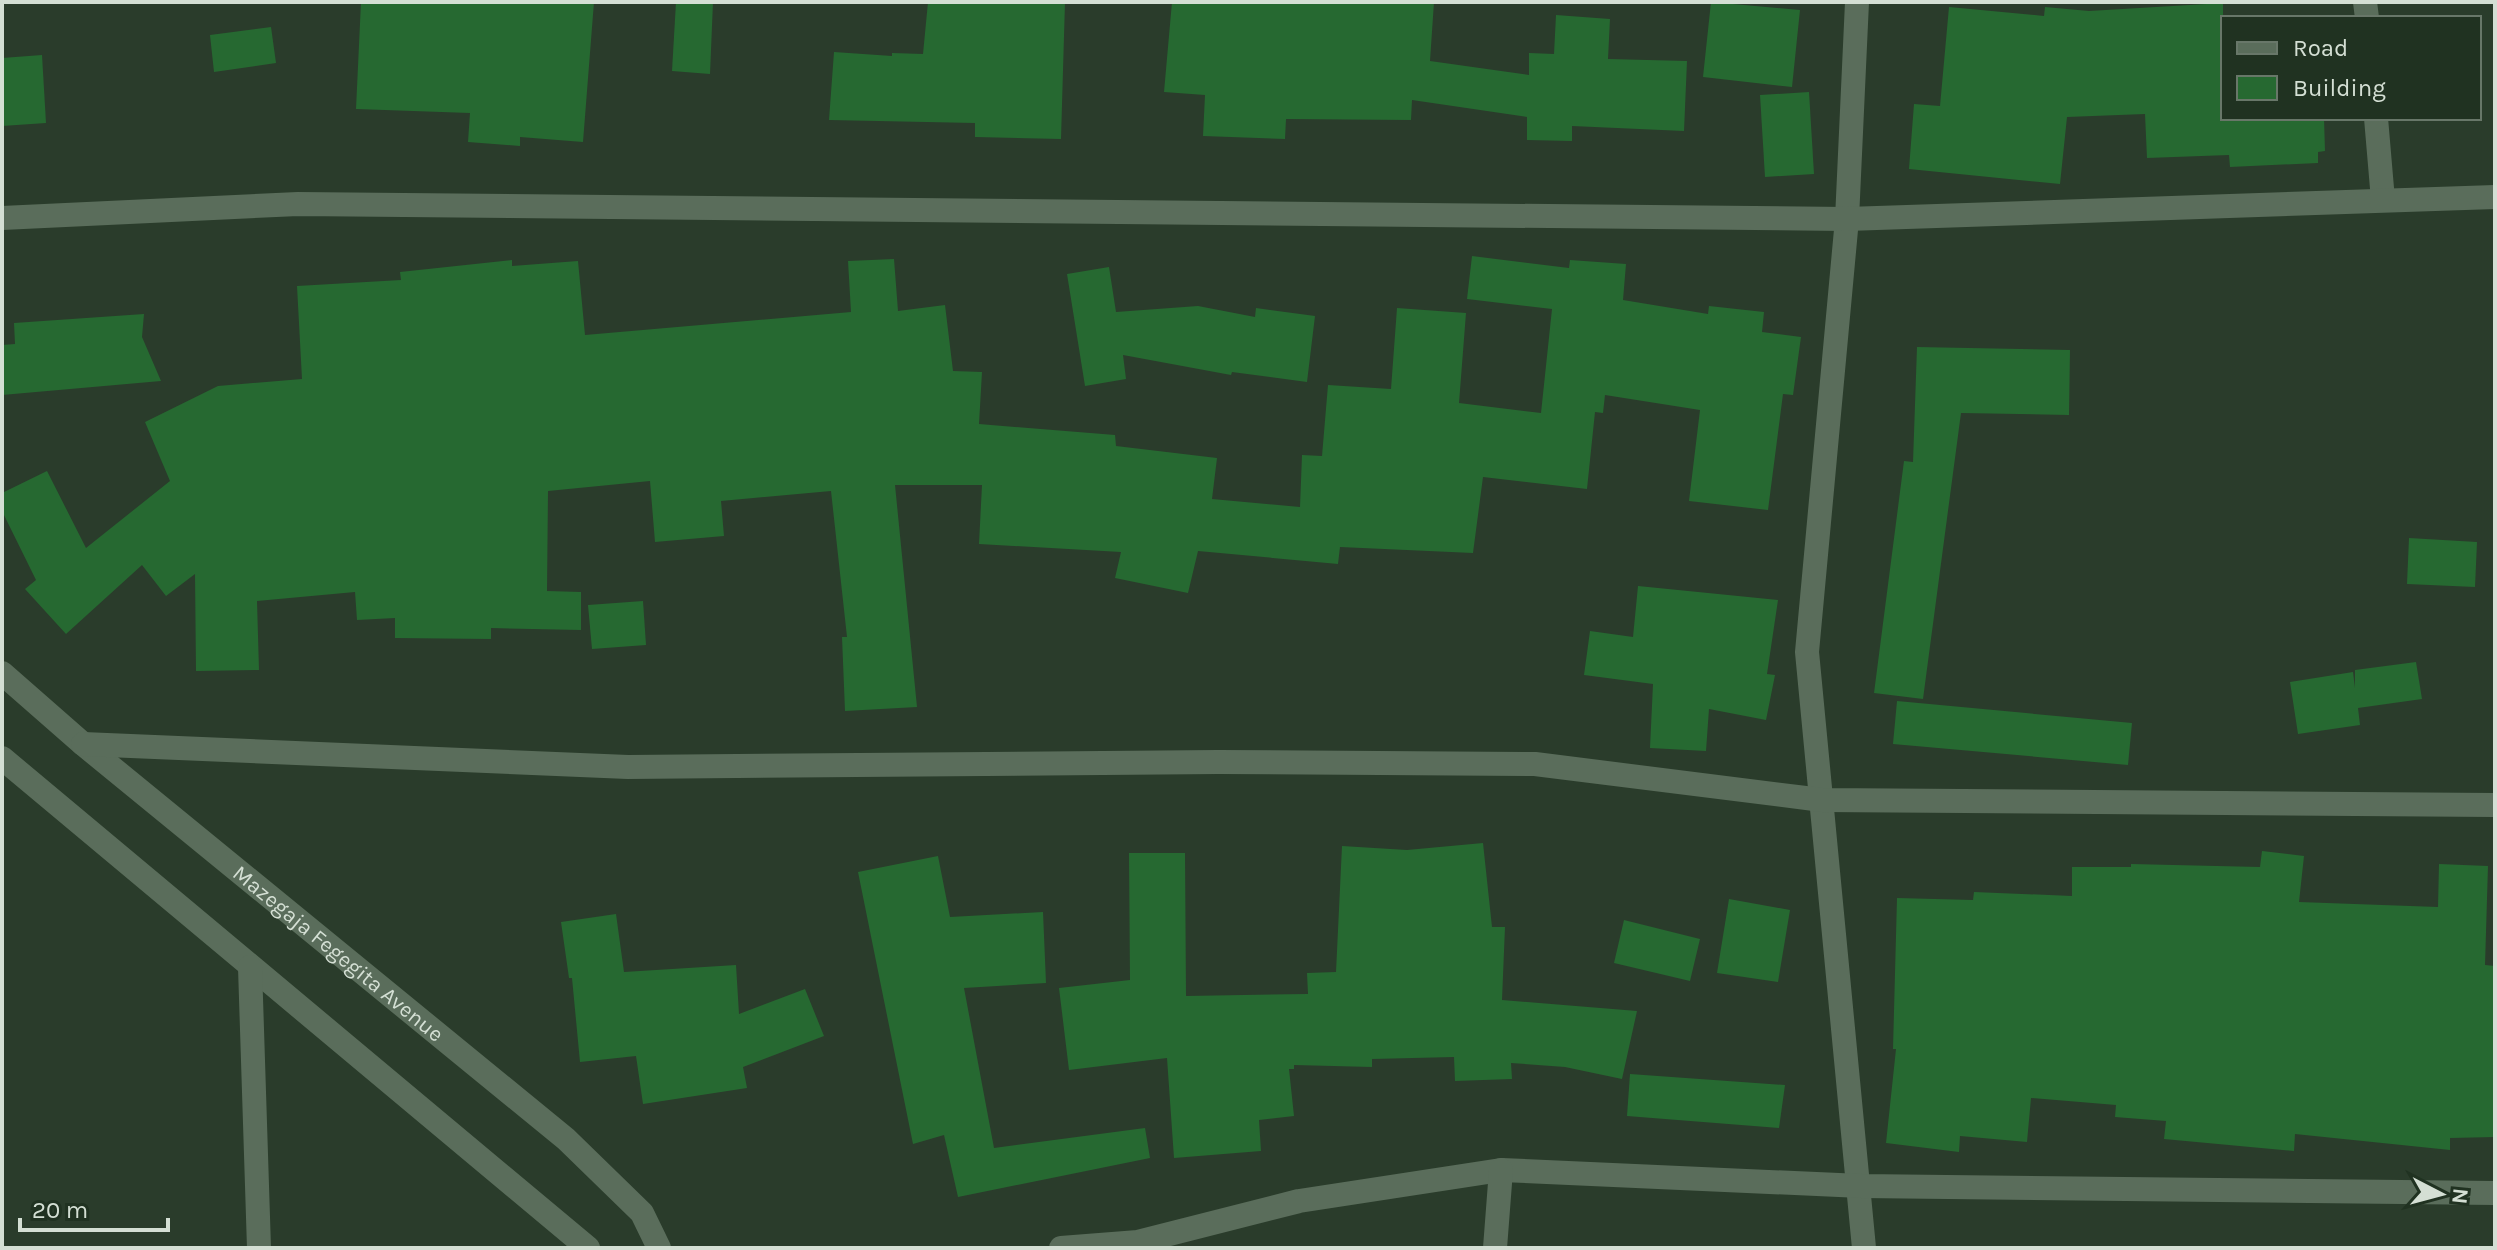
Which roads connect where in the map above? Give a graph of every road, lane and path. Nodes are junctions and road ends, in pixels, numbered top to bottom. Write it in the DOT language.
graph roads {
  1 [pos="1857,2"];
  2 [pos="2376,120"];
  3 [pos="2495,197"];
  4 [pos="2383,200"];
  5 [pos="2,218"];
  6 [pos="1847,219"];
  7 [pos="2,673"];
  8 [pos="83,744"];
  9 [pos="2,758"];
  10 [pos="1822,800"];
  11 [pos="2495,805"];
  12 [pos="250,967"];
  13 [pos="1501,1170"];
  14 [pos="1861,1186"];
  15 [pos="2495,1193"];
  16 [pos="259,1248"];
  17 [pos="588,1248"];
  18 [pos="659,1248"];
  19 [pos="1061,1248"];
  20 [pos="1495,1248"];
  21 [pos="1864,1248"];
  1 -- 6 [label="street"];
  2 -- 4 [label="street"];
  3 -- 4 [label="street"];
  4 -- 6 [label="street"];
  5 -- 6 [label="street"];
  6 -- 10 [label="street"];
  7 -- 8 [label="street, Mazegaja Fegegita Avenue"];
  8 -- 10 [label="street"];
  8 -- 18 [label="street, Mazegaja Fegegita Avenue"];
  9 -- 12 [label="street"];
  10 -- 11 [label="street"];
  10 -- 14 [label="street"];
  12 -- 16 [label="street"];
  12 -- 17 [label="street"];
  13 -- 14 [label="street"];
  13 -- 19 [label="street"];
  13 -- 20 [label="street"];
  14 -- 15 [label="street"];
  14 -- 21 [label="street"];
}
